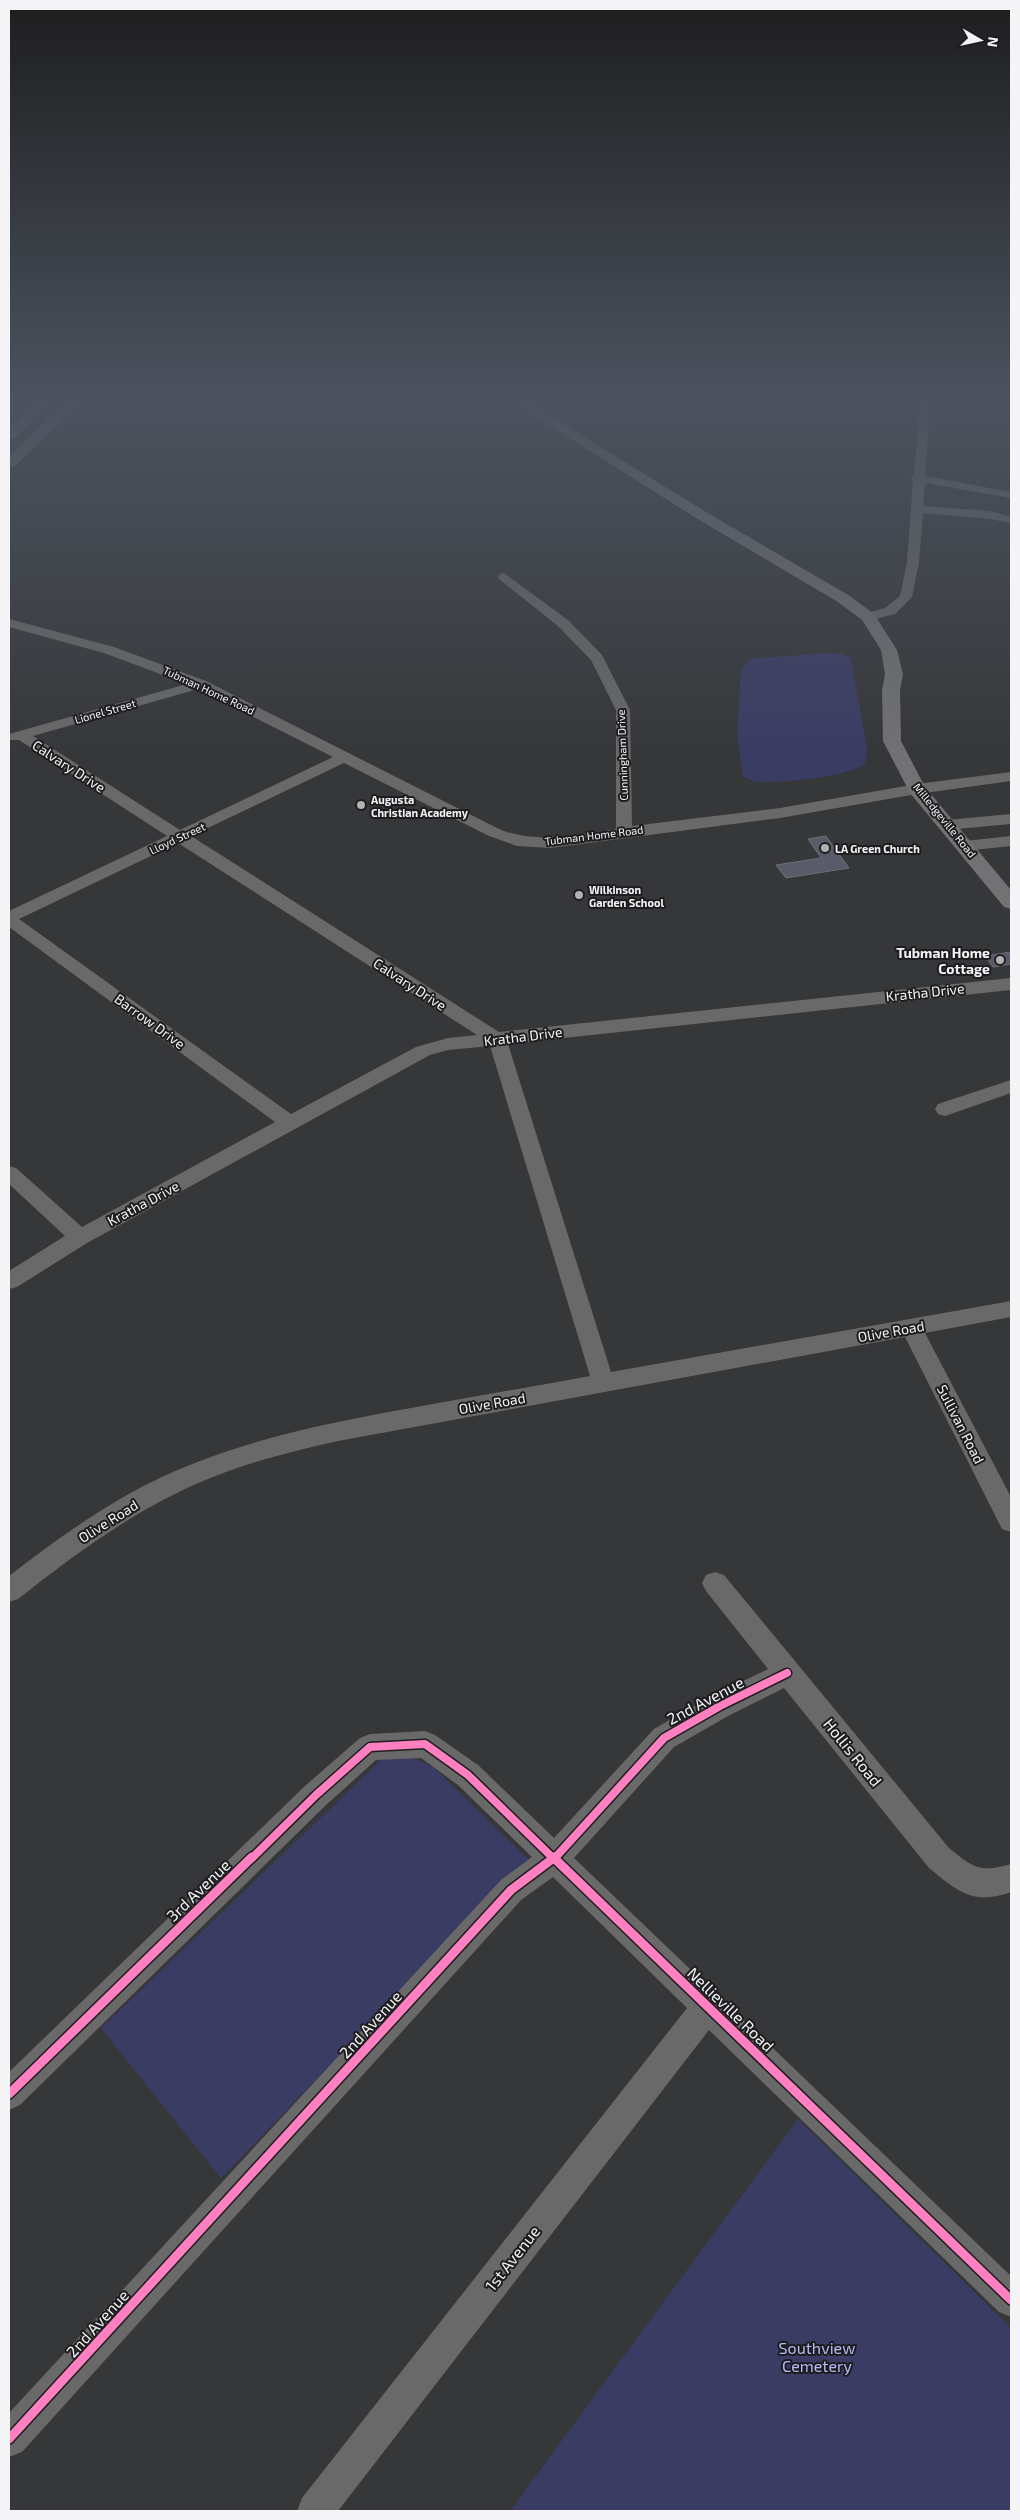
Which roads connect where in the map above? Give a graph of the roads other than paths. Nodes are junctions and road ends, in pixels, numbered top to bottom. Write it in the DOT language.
graph roads {
  1 [pos="709,521"];
  2 [pos="915,521"];
  3 [pos="504,577"];
  4 [pos="868,617"];
  5 [pos="9,623"];
  6 [pos="200,684"];
  7 [pos="15,737"];
  8 [pos="345,757"];
  9 [pos="1011,777"];
  10 [pos="917,790"];
  11 [pos="1011,819"];
  12 [pos="947,825"];
  13 [pos="624,832"];
  14 [pos="180,837"];
  15 [pos="1011,841"];
  16 [pos="965,846"];
  17 [pos="1011,902"];
  18 [pos="9,918"];
  19 [pos="1011,984"];
  20 [pos="498,1040"];
  21 [pos="1011,1086"];
  22 [pos="945,1109"];
  23 [pos="291,1124"];
  24 [pos="9,1173"];
  25 [pos="80,1237"];
  26 [pos="9,1280"];
  27 [pos="1011,1309"];
  28 [pos="911,1327"];
  29 [pos="604,1382"];
  30 [pos="1011,1521"];
  31 [pos="715,1584"];
  32 [pos="9,1591"];
  33 [pos="787,1673"];
  34 [pos="425,1744"];
  35 [pos="553,1860"];
  36 [pos="1011,1878"];
  37 [pos="708,2006"];
  38 [pos="9,2094"];
  39 [pos="1011,2300"];
  40 [pos="9,2439"];
  41 [pos="315,2511"];
  1 -- 4 [label="main road"];
  2 -- 4 [label="street"];
  3 -- 13 [label="street, Cunningham Drive"];
  4 -- 10 [label="main road, Milledgeville Road"];
  5 -- 6 [label="street, Tubman Home Road"];
  6 -- 7 [label="street, Lionel Street"];
  6 -- 8 [label="street, Tubman Home Road"];
  7 -- 14 [label="street, Calvary Drive"];
  8 -- 13 [label="street, Tubman Home Road"];
  8 -- 14 [label="street, Lloyd Street"];
  9 -- 10 [label="street, Tubman Home Road"];
  10 -- 12 [label="main road, Milledgeville Road"];
  10 -- 13 [label="street, Tubman Home Road"];
  11 -- 12 [label="street"];
  12 -- 16 [label="main road, Milledgeville Road"];
  14 -- 18 [label="street, Lloyd Street"];
  14 -- 20 [label="street, Calvary Drive"];
  15 -- 16 [label="street"];
  16 -- 17 [label="main road, Milledgeville Road"];
  18 -- 23 [label="street, Barrow Drive"];
  19 -- 20 [label="street, Kratha Drive"];
  20 -- 23 [label="street, Kratha Drive"];
  20 -- 29 [label="street"];
  21 -- 22 [label="street"];
  23 -- 25 [label="street, Kratha Drive"];
  24 -- 25 [label="street"];
  25 -- 26 [label="street, Kratha Drive"];
  27 -- 28 [label="street, Olive Road"];
  28 -- 29 [label="street, Olive Road"];
  28 -- 30 [label="street, Sullivan Road"];
  29 -- 32 [label="street, Olive Road"];
  31 -- 33 [label="street, Hollis Road"];
  33 -- 35 [label="street, 2nd Avenue"];
  33 -- 36 [label="street, Hollis Road"];
  34 -- 35 [label="street, Nellieville Road"];
  34 -- 38 [label="street, 3rd Avenue"];
  35 -- 37 [label="street, Nellieville Road"];
  35 -- 40 [label="street, 2nd Avenue"];
  37 -- 39 [label="street, Nellieville Road"];
  37 -- 41 [label="street, 1st Avenue"];
}
